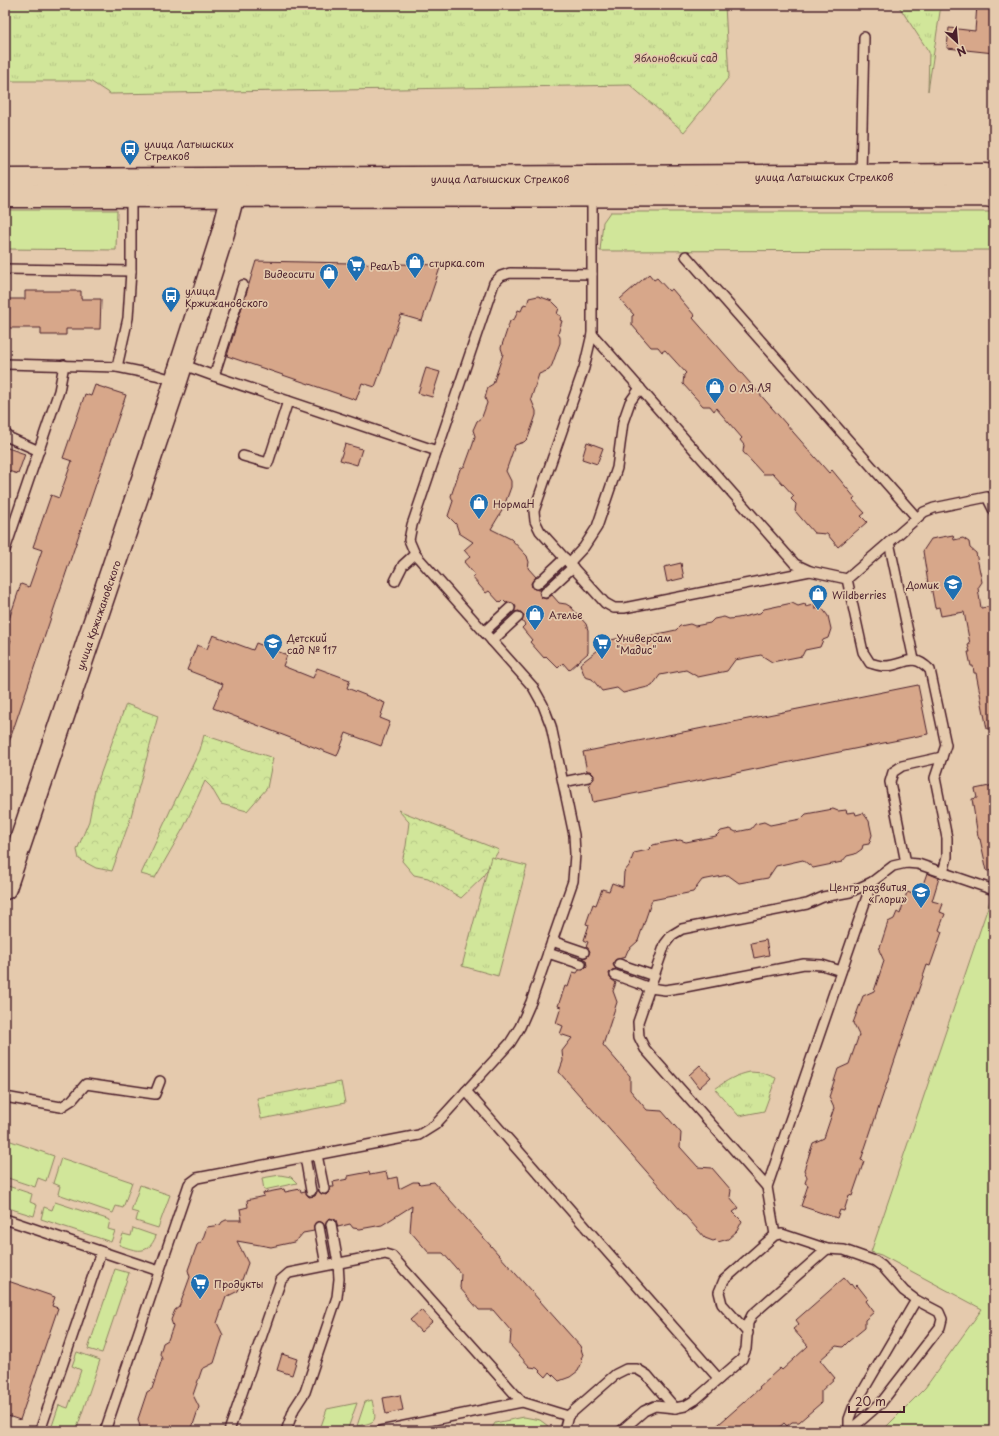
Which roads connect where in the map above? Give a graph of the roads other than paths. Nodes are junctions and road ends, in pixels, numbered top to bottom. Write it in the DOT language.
graph roads {
  1 [pos="864,37"];
  2 [pos="861,176"];
  3 [pos="994,176"];
  4 [pos="5,180"];
  5 [pos="592,186"];
  6 [pos="233,187"];
  7 [pos="132,195"];
  8 [pos="5,196"];
  9 [pos="994,196"];
  10 [pos="686,256"];
  11 [pos="5,270"];
  12 [pos="131,271"];
  13 [pos="592,274"];
  14 [pos="243,285"];
  15 [pos="592,334"];
  16 [pos="5,364"];
  17 [pos="64,365"];
  18 [pos="117,367"];
  19 [pos="179,373"];
  20 [pos="214,376"];
  21 [pos="640,388"];
  22 [pos="288,401"];
  23 [pos="5,433"];
  24 [pos="39,451"];
  25 [pos="437,451"];
  26 [pos="243,456"];
  27 [pos="990,496"];
  28 [pos="994,511"];
  29 [pos="917,518"];
  30 [pos="889,542"];
  31 [pos="5,550"];
  32 [pos="415,554"];
  33 [pos="569,563"];
  34 [pos="810,571"];
  35 [pos="847,579"];
  36 [pos="395,581"];
  37 [pos="537,584"];
  38 [pos="545,593"];
  39 [pos="510,608"];
  40 [pos="518,617"];
  41 [pos="484,632"];
  42 [pos="492,641"];
  43 [pos="914,660"];
  44 [pos="942,757"];
  45 [pos="588,777"];
  46 [pos="563,782"];
  47 [pos="906,863"];
  48 [pos="943,873"];
  49 [pos="872,882"];
  50 [pos="5,888"];
  51 [pos="994,890"];
  52 [pos="552,941"];
  53 [pos="584,952"];
  54 [pos="548,953"];
  55 [pos="580,964"];
  56 [pos="619,964"];
  57 [pos="841,971"];
  58 [pos="615,975"];
  59 [pos="654,976"];
  60 [pos="650,988"];
  61 [pos="160,1081"];
  62 [pos="466,1091"];
  63 [pos="5,1097"];
  64 [pos="317,1154"];
  65 [pos="305,1157"];
  66 [pos="767,1187"];
  67 [pos="324,1189"];
  68 [pos="311,1191"];
  69 [pos="5,1219"];
  70 [pos="331,1224"];
  71 [pos="319,1227"];
  72 [pos="776,1235"];
  73 [pos="827,1249"];
  74 [pos="101,1252"];
  75 [pos="338,1263"];
  76 [pos="326,1265"];
  77 [pos="159,1271"];
  78 [pos="916,1300"];
  79 [pos="748,1333"];
  80 [pos="719,1379"];
  81 [pos="522,1402"];
  82 [pos="675,1408"];
  83 [pos="568,1416"];
  84 [pos="40,1431"];
  85 [pos="106,1431"];
  86 [pos="229,1431"];
  87 [pos="286,1431"];
  88 [pos="380,1431"];
  89 [pos="566,1431"];
  90 [pos="621,1431"];
  91 [pos="849,1431"];
  1 -- 2 [label="lane"];
  2 -- 3 [label="street, улица Латышских Стрелков"];
  2 -- 5 [label="street, улица Латышских Стрелков"];
  4 -- 6 [label="street, улица Латышских Стрелков"];
  5 -- 6 [label="street, улица Латышских Стрелков"];
  5 -- 9 [label="street, улица Латышских Стрелков"];
  5 -- 13 [label="lane"];
  6 -- 7 [label="street, улица Латышских Стрелков"];
  6 -- 19 [label="street, улица Кржижановского"];
  7 -- 8 [label="street, улица Латышских Стрелков"];
  7 -- 12 [label="lane"];
  10 -- 29 [label="lane"];
  11 -- 12 [label="lane"];
  12 -- 18 [label="lane"];
  13 -- 15 [label="lane"];
  13 -- 25 [label="lane"];
  14 -- 20 [label="lane"];
  15 -- 21 [label="lane"];
  15 -- 33 [label="lane"];
  16 -- 17 [label="lane"];
  17 -- 18 [label="lane"];
  17 -- 24 [label="lane"];
  18 -- 19 [label="lane"];
  19 -- 20 [label="lane"];
  19 -- 50 [label="street, улица Кржижановского"];
  20 -- 22 [label="lane"];
  21 -- 33 [label="lane"];
  21 -- 34 [label="lane"];
  22 -- 25 [label="lane"];
  22 -- 26 [label="lane"];
  23 -- 24 [label="lane"];
  24 -- 31 [label="lane"];
  25 -- 32 [label="lane"];
  27 -- 28 [label="lane"];
  27 -- 29 [label="lane"];
  29 -- 30 [label="lane"];
  30 -- 35 [label="lane"];
  30 -- 43 [label="lane"];
  32 -- 36 [label="lane"];
  32 -- 41 [label="lane"];
  33 -- 34 [label="lane"];
  33 -- 37 [label="lane"];
  33 -- 38 [label="lane"];
  34 -- 35 [label="lane"];
  35 -- 43 [label="lane"];
  39 -- 41 [label="lane"];
  40 -- 42 [label="lane"];
  41 -- 42 [label="lane"];
  42 -- 46 [label="lane"];
  43 -- 44 [label="lane"];
  44 -- 47 [label="lane"];
  44 -- 48 [label="lane"];
  45 -- 46 [label="lane"];
  46 -- 52 [label="lane"];
  47 -- 48 [label="lane"];
  47 -- 49 [label="lane"];
  48 -- 51 [label="lane"];
  49 -- 57 [label="lane"];
  49 -- 59 [label="lane"];
  52 -- 53 [label="lane"];
  52 -- 54 [label="lane"];
  54 -- 55 [label="lane"];
  54 -- 62 [label="lane"];
  56 -- 59 [label="lane"];
  57 -- 60 [label="lane"];
  57 -- 66 [label="lane"];
  58 -- 60 [label="lane"];
  59 -- 60 [label="lane"];
  60 -- 66 [label="lane"];
  61 -- 63 [label="lane"];
  62 -- 64 [label="lane"];
  62 -- 80 [label="lane"];
  64 -- 65 [label="lane"];
  64 -- 67 [label="lane"];
  65 -- 68 [label="lane"];
  65 -- 77 [label="lane"];
  66 -- 72 [label="lane"];
  69 -- 74 [label="lane"];
  70 -- 75 [label="lane"];
  71 -- 76 [label="lane"];
  72 -- 73 [label="lane"];
  72 -- 79 [label="lane"];
  73 -- 78 [label="lane"];
  73 -- 79 [label="lane"];
  74 -- 77 [label="lane"];
  74 -- 84 [label="lane"];
  75 -- 76 [label="lane"];
  75 -- 81 [label="lane"];
  75 -- 87 [label="lane"];
  76 -- 86 [label="lane"];
  77 -- 85 [label="lane"];
  78 -- 91 [label="lane"];
  78 -- 91 [label="lane"];
  79 -- 80 [label="lane"];
  80 -- 82 [label="lane"];
  81 -- 83 [label="lane"];
  81 -- 88 [label="lane"];
  82 -- 83 [label="lane"];
  82 -- 90 [label="lane"];
  83 -- 89 [label="lane"];
}
